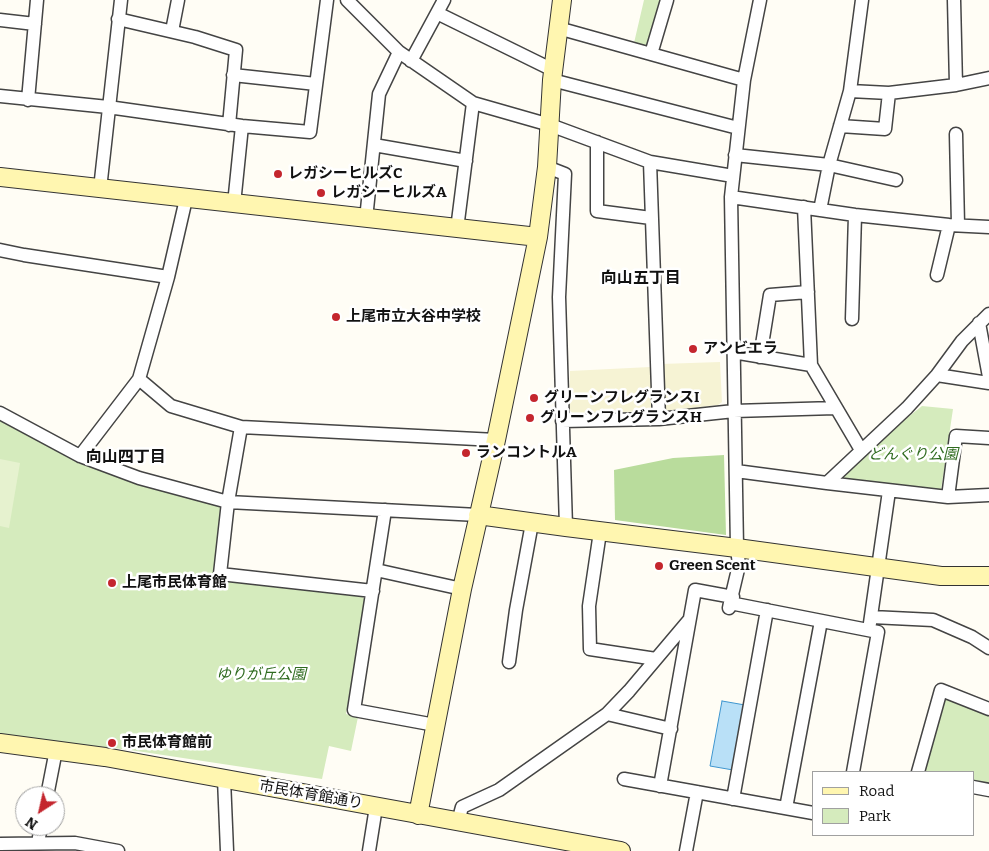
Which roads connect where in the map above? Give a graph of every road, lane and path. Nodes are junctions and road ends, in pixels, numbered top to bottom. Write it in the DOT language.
graph roads {
  1 [pos="37,0"];
  2 [pos="120,0"];
  3 [pos="178,0"];
  4 [pos="326,0"];
  5 [pos="347,0"];
  6 [pos="444,0"];
  7 [pos="562,0"];
  8 [pos="667,0"];
  9 [pos="760,0"];
  10 [pos="862,0"];
  11 [pos="954,0"];
  12 [pos="437,13"];
  13 [pos="118,19"];
  14 [pos="0,20"];
  15 [pos="35,24"];
  16 [pos="558,28"];
  17 [pos="172,31"];
  18 [pos="398,52"];
  19 [pos="651,54"];
  20 [pos="411,61"];
  21 [pos="233,75"];
  22 [pos="553,75"];
  23 [pos="989,78"];
  24 [pos="744,80"];
  25 [pos="316,84"];
  26 [pos="956,85"];
  27 [pos="850,91"];
  28 [pos="889,93"];
  29 [pos="0,96"];
  30 [pos="28,100"];
  31 [pos="473,102"];
  32 [pos="108,108"];
  33 [pos="229,124"];
  34 [pos="550,125"];
  35 [pos="242,126"];
  36 [pos="840,126"];
  37 [pos="738,128"];
  38 [pos="956,134"];
  39 [pos="597,142"];
  40 [pos="374,145"];
  41 [pos="735,155"];
  42 [pos="466,161"];
  43 [pos="650,162"];
  44 [pos="830,165"];
  45 [pos="548,166"];
  46 [pos="733,176"];
  47 [pos="0,177"];
  48 [pos="896,180"];
  49 [pos="100,189"];
  50 [pos="731,197"];
  51 [pos="186,199"];
  52 [pos="234,204"];
  53 [pos="804,207"];
  54 [pos="820,210"];
  55 [pos="856,215"];
  56 [pos="651,218"];
  57 [pos="366,219"];
  58 [pos="954,225"];
  59 [pos="989,227"];
  60 [pos="458,229"];
  61 [pos="538,237"];
  62 [pos="0,250"];
  63 [pos="937,275"];
  64 [pos="168,277"];
  65 [pos="808,292"];
  66 [pos="989,314"];
  67 [pos="852,319"];
  68 [pos="979,323"];
  69 [pos="733,352"];
  70 [pos="760,357"];
  71 [pos="811,365"];
  72 [pos="937,374"];
  73 [pos="989,377"];
  74 [pos="139,379"];
  75 [pos="989,383"];
  76 [pos="835,408"];
  77 [pos="734,411"];
  78 [pos="0,414"];
  79 [pos="659,419"];
  80 [pos="562,421"];
  81 [pos="241,427"];
  82 [pos="989,438"];
  83 [pos="496,440"];
  84 [pos="861,450"];
  85 [pos="80,456"];
  86 [pos="736,471"];
  87 [pos="827,483"];
  88 [pos="889,491"];
  89 [pos="989,495"];
  90 [pos="948,497"];
  91 [pos="228,502"];
  92 [pos="384,510"];
  93 [pos="478,515"];
  94 [pos="532,523"];
  95 [pos="566,527"];
  96 [pos="600,532"];
  97 [pos="737,548"];
  98 [pos="879,568"];
  99 [pos="376,570"];
  100 [pos="989,576"];
  101 [pos="462,589"];
  102 [pos="373,590"];
  103 [pos="731,603"];
  104 [pos="768,610"];
  105 [pos="689,620"];
  106 [pos="821,621"];
  107 [pos="871,624"];
  108 [pos="989,648"];
  109 [pos="656,659"];
  110 [pos="509,662"];
  111 [pos="989,708"];
  112 [pos="607,714"];
  113 [pos="435,725"];
  114 [pos="671,729"];
  115 [pos="0,743"];
  116 [pos="56,750"];
  117 [pos="853,771"];
  118 [pos="918,771"];
  119 [pos="224,779"];
  120 [pos="624,779"];
  121 [pos="49,786"];
  122 [pos="660,786"];
  123 [pos="974,787"];
  124 [pos="989,790"];
  125 [pos="697,792"];
  126 [pos="733,799"];
  127 [pos="376,807"];
  128 [pos="786,808"];
  129 [pos="812,813"];
  130 [pos="418,815"];
  131 [pos="458,822"];
  132 [pos="0,844"];
  133 [pos="29,846"];
  134 [pos="74,847"];
  135 [pos="118,851"];
  136 [pos="227,851"];
  137 [pos="369,851"];
  138 [pos="621,851"];
  139 [pos="686,851"];
  1 -- 15 [label="street"];
  2 -- 13 [label="street"];
  3 -- 17 [label="street"];
  4 -- 25 [label="street"];
  5 -- 18 [label="street"];
  6 -- 12 [label="street"];
  7 -- 16 [label="street"];
  8 -- 19 [label="street"];
  9 -- 24 [label="street"];
  10 -- 27 [label="street"];
  11 -- 26 [label="street"];
  12 -- 20 [label="street"];
  12 -- 22 [label="street"];
  13 -- 17 [label="street"];
  13 -- 32 [label="street"];
  14 -- 15 [label="street"];
  15 -- 30 [label="street"];
  16 -- 19 [label="street"];
  16 -- 22 [label="street"];
  17 -- 21 [label="street"];
  18 -- 20 [label="street"];
  18 -- 40 [label="street"];
  19 -- 24 [label="street"];
  20 -- 31 [label="street"];
  21 -- 25 [label="street"];
  21 -- 33 [label="street"];
  22 -- 34 [label="street"];
  22 -- 37 [label="street"];
  23 -- 26 [label="street"];
  24 -- 37 [label="street"];
  25 -- 35 [label="street"];
  26 -- 28 [label="street"];
  27 -- 28 [label="street"];
  27 -- 36 [label="street"];
  28 -- 36 [label="street"];
  29 -- 30 [label="street"];
  30 -- 32 [label="street"];
  31 -- 34 [label="street"];
  31 -- 42 [label="street"];
  32 -- 33 [label="street"];
  32 -- 49 [label="street"];
  33 -- 35 [label="street"];
  34 -- 39 [label="street"];
  34 -- 45 [label="street"];
  35 -- 52 [label="street"];
  36 -- 44 [label="street"];
  37 -- 41 [label="street"];
  38 -- 58 [label="street"];
  39 -- 43 [label="street"];
  39 -- 56 [label="street"];
  40 -- 42 [label="street"];
  40 -- 57 [label="street"];
  41 -- 44 [label="street"];
  41 -- 46 [label="street"];
  42 -- 60 [label="street"];
  43 -- 46 [label="street"];
  43 -- 56 [label="street"];
  44 -- 48 [label="street"];
  44 -- 54 [label="street"];
  45 -- 61 [label="street"];
  45 -- 80 [label="street"];
  46 -- 50 [label="street"];
  47 -- 49 [label="street"];
  49 -- 51 [label="street"];
  50 -- 53 [label="street"];
  50 -- 69 [label="street"];
  51 -- 52 [label="street"];
  51 -- 64 [label="street"];
  52 -- 57 [label="street"];
  53 -- 54 [label="street"];
  53 -- 65 [label="street"];
  54 -- 55 [label="street"];
  55 -- 58 [label="street"];
  55 -- 67 [label="street"];
  56 -- 79 [label="street"];
  57 -- 60 [label="street"];
  58 -- 59 [label="street"];
  58 -- 63 [label="street"];
  60 -- 61 [label="street"];
  61 -- 83 [label="street"];
  62 -- 64 [label="street"];
  64 -- 74 [label="street"];
  65 -- 70 [label="street"];
  65 -- 71 [label="street"];
  66 -- 68 [label="street"];
  68 -- 72 [label="street"];
  68 -- 73 [label="street"];
  69 -- 70 [label="street"];
  69 -- 77 [label="street"];
  70 -- 71 [label="street"];
  71 -- 76 [label="street"];
  72 -- 75 [label="street"];
  72 -- 84 [label="street"];
  74 -- 81 [label="street"];
  74 -- 85 [label="street"];
  76 -- 77 [label="street"];
  76 -- 84 [label="street"];
  77 -- 79 [label="street"];
  77 -- 86 [label="street"];
  78 -- 85 [label="street"];
  79 -- 80 [label="street"];
  80 -- 95 [label="street"];
  81 -- 83 [label="street"];
  81 -- 91 [label="street"];
  82 -- 90 [label="street"];
  83 -- 93 [label="street"];
  84 -- 87 [label="street"];
  85 -- 91 [label="street"];
  86 -- 87 [label="street"];
  86 -- 97 [label="street"];
  87 -- 88 [label="street"];
  88 -- 90 [label="street"];
  88 -- 98 [label="street"];
  89 -- 90 [label="street"];
  91 -- 92 [label="street"];
  91 -- 102 [label="street"];
  92 -- 93 [label="street"];
  92 -- 99 [label="street"];
  93 -- 94 [label="street"];
  93 -- 101 [label="street"];
  94 -- 95 [label="street"];
  94 -- 110 [label="street"];
  95 -- 96 [label="street"];
  96 -- 97 [label="street"];
  96 -- 109 [label="street"];
  97 -- 98 [label="street"];
  97 -- 103 [label="street"];
  98 -- 100 [label="street"];
  98 -- 107 [label="street"];
  99 -- 101 [label="street"];
  99 -- 102 [label="street"];
  101 -- 113 [label="street"];
  102 -- 113 [label="street"];
  103 -- 104 [label="street"];
  103 -- 105 [label="street"];
  104 -- 106 [label="street"];
  104 -- 126 [label="street"];
  105 -- 109 [label="street"];
  105 -- 114 [label="street"];
  106 -- 107 [label="street"];
  106 -- 128 [label="street"];
  107 -- 108 [label="street"];
  107 -- 117 [label="street"];
  109 -- 112 [label="street"];
  111 -- 118 [label="street"];
  112 -- 114 [label="street"];
  112 -- 131 [label="street"];
  113 -- 130 [label="street"];
  114 -- 122 [label="street"];
  115 -- 116 [label="street, 市民体育館通り"];
  116 -- 119 [label="street, 市民体育館通り"];
  116 -- 121 [label="street"];
  119 -- 127 [label="street, 市民体育館通り"];
  119 -- 136 [label="street"];
  120 -- 122 [label="street"];
  122 -- 125 [label="street"];
  123 -- 124 [label="street"];
  125 -- 126 [label="street"];
  125 -- 139 [label="street"];
  126 -- 128 [label="street"];
  127 -- 130 [label="street, 市民体育館通り"];
  127 -- 137 [label="street"];
  128 -- 129 [label="street"];
  130 -- 131 [label="street, 市民体育館通り"];
  131 -- 138 [label="street, 市民体育館通り"];
  132 -- 133 [label="street"];
  133 -- 134 [label="street"];
  134 -- 135 [label="street"];
}
